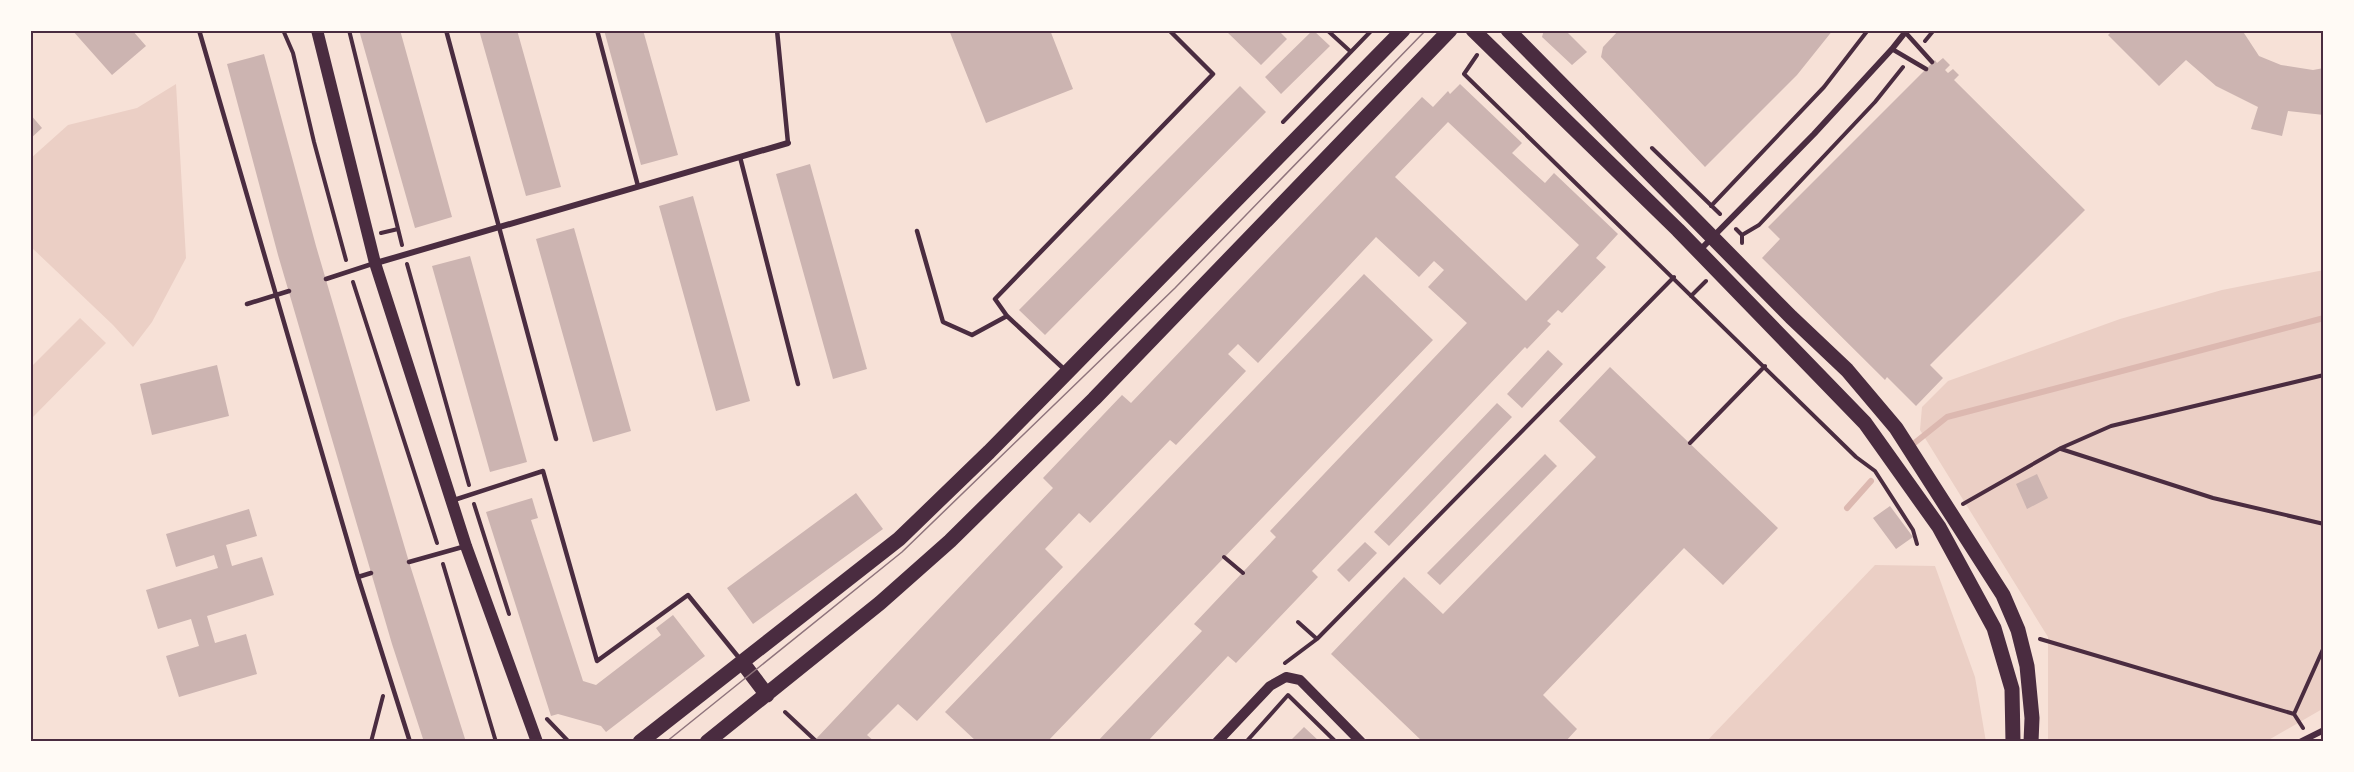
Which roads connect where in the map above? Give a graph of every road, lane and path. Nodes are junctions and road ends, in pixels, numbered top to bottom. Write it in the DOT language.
graph roads {
  1 [pos="199,30"];
  2 [pos="283,30"];
  3 [pos="317,30"];
  4 [pos="349,30"];
  5 [pos="446,30"];
  6 [pos="597,30"];
  7 [pos="777,30"];
  8 [pos="1169,30"];
  9 [pos="1327,30"];
  10 [pos="1372,30"];
  11 [pos="1403,30"];
  12 [pos="1450,30"];
  13 [pos="1473,30"];
  14 [pos="1508,30"];
  15 [pos="1868,30"];
  16 [pos="1934,30"];
  17 [pos="1906,31"];
  18 [pos="1919,48"];
  19 [pos="1892,49"];
  20 [pos="1351,52"];
  21 [pos="1910,60"];
  22 [pos="1932,62"];
  23 [pos="1926,69"];
  24 [pos="1464,74"];
  25 [pos="1283,122"];
  26 [pos="788,143"];
  27 [pos="740,157"];
  28 [pos="638,186"];
  29 [pos="1712,206"];
  30 [pos="498,227"];
  31 [pos="917,231"];
  32 [pos="1742,235"];
  33 [pos="1713,237"];
  34 [pos="1699,251"];
  35 [pos="404,255"];
  36 [pos="375,263"];
  37 [pos="349,271"];
  38 [pos="1674,277"];
  39 [pos="326,279"];
  40 [pos="289,291"];
  41 [pos="274,295"];
  42 [pos="247,304"];
  43 [pos="1007,316"];
  44 [pos="1765,366"];
  45 [pos="1067,372"];
  46 [pos="2324,375"];
  47 [pos="798,384"];
  48 [pos="556,439"];
  49 [pos="1690,443"];
  50 [pos="2061,448"];
  51 [pos="471,495"];
  52 [pos="451,501"];
  53 [pos="1962,505"];
  54 [pos="2324,524"];
  55 [pos="1917,544"];
  56 [pos="465,546"];
  57 [pos="440,553"];
  58 [pos="1224,558"];
  59 [pos="409,562"];
  60 [pos="371,573"];
  61 [pos="1243,573"];
  62 [pos="358,577"];
  63 [pos="510,615"];
  64 [pos="1298,622"];
  65 [pos="1317,639"];
  66 [pos="2040,639"];
  67 [pos="2324,647"];
  68 [pos="742,662"];
  69 [pos="389,675"];
  70 [pos="1286,677"];
  71 [pos="767,695"];
  72 [pos="1288,695"];
  73 [pos="785,712"];
  74 [pos="541,714"];
  75 [pos="2294,714"];
  76 [pos="2324,730"];
  77 [pos="2308,738"];
  78 [pos="371,742"];
  79 [pos="410,742"];
  80 [pos="496,742"];
  81 [pos="537,742"];
  82 [pos="569,742"];
  83 [pos="640,742"];
  84 [pos="707,742"];
  85 [pos="817,742"];
  86 [pos="1217,742"];
  87 [pos="1246,742"];
  88 [pos="1336,742"];
  89 [pos="1361,742"];
  90 [pos="2013,742"];
  91 [pos="2031,742"];
  92 [pos="2300,742"];
  1 -- 41 [label="lane"];
  2 -- 37 [label="path"];
  3 -- 36 [label="main road"];
  4 -- 35 [label="path"];
  5 -- 30 [label="lane"];
  6 -- 28 [label="lane"];
  7 -- 26 [label="lane"];
  8 -- 43 [label="lane"];
  9 -- 20 [label="path"];
  10 -- 20 [label="path"];
  11 -- 45 [label="main road"];
  12 -- 71 [label="main road"];
  13 -- 34 [label="main road"];
  14 -- 33 [label="main road"];
  15 -- 29 [label="path"];
  16 -- 18 [label="path"];
  17 -- 18 [label="lane"];
  17 -- 19 [label="street"];
  18 -- 22 [label="lane"];
  19 -- 21 [label="lane"];
  19 -- 33 [label="street"];
  20 -- 25 [label="path"];
  21 -- 23 [label="lane"];
  21 -- 32 [label="path"];
  24 -- 38 [label="path"];
  26 -- 27 [label="street"];
  27 -- 28 [label="street"];
  27 -- 47 [label="lane"];
  28 -- 30 [label="street"];
  30 -- 35 [label="street"];
  30 -- 48 [label="lane"];
  31 -- 43 [label="lane"];
  33 -- 34 [label="street"];
  33 -- 91 [label="main road"];
  34 -- 90 [label="main road"];
  35 -- 36 [label="street"];
  35 -- 51 [label="path"];
  36 -- 37 [label="lane"];
  36 -- 52 [label="main road"];
  37 -- 39 [label="lane"];
  37 -- 57 [label="path"];
  38 -- 44 [label="path"];
  38 -- 65 [label="path"];
  40 -- 41 [label="lane"];
  41 -- 42 [label="lane"];
  41 -- 62 [label="lane"];
  43 -- 45 [label="lane"];
  44 -- 49 [label="path"];
  44 -- 55 [label="path"];
  45 -- 68 [label="main road"];
  46 -- 50 [label="path"];
  50 -- 53 [label="path"];
  50 -- 54 [label="path"];
  51 -- 52 [label="lane"];
  51 -- 63 [label="path"];
  51 -- 68 [label="lane"];
  52 -- 56 [label="main road"];
  56 -- 57 [label="lane"];
  56 -- 81 [label="main road"];
  57 -- 59 [label="lane"];
  57 -- 80 [label="path"];
  58 -- 61 [label="path"];
  60 -- 62 [label="lane"];
  62 -- 69 [label="lane"];
  64 -- 65 [label="path"];
  65 -- 70 [label="path"];
  66 -- 75 [label="path"];
  67 -- 75 [label="path"];
  68 -- 71 [label="main road"];
  68 -- 83 [label="main road"];
  69 -- 78 [label="path"];
  69 -- 79 [label="lane"];
  70 -- 72 [label="path"];
  70 -- 86 [label="street"];
  70 -- 89 [label="street"];
  71 -- 84 [label="main road"];
  72 -- 87 [label="path"];
  72 -- 88 [label="path"];
  73 -- 85 [label="path"];
  74 -- 82 [label="path"];
  75 -- 77 [label="path"];
  76 -- 77 [label="street"];
  77 -- 92 [label="street"];
}
